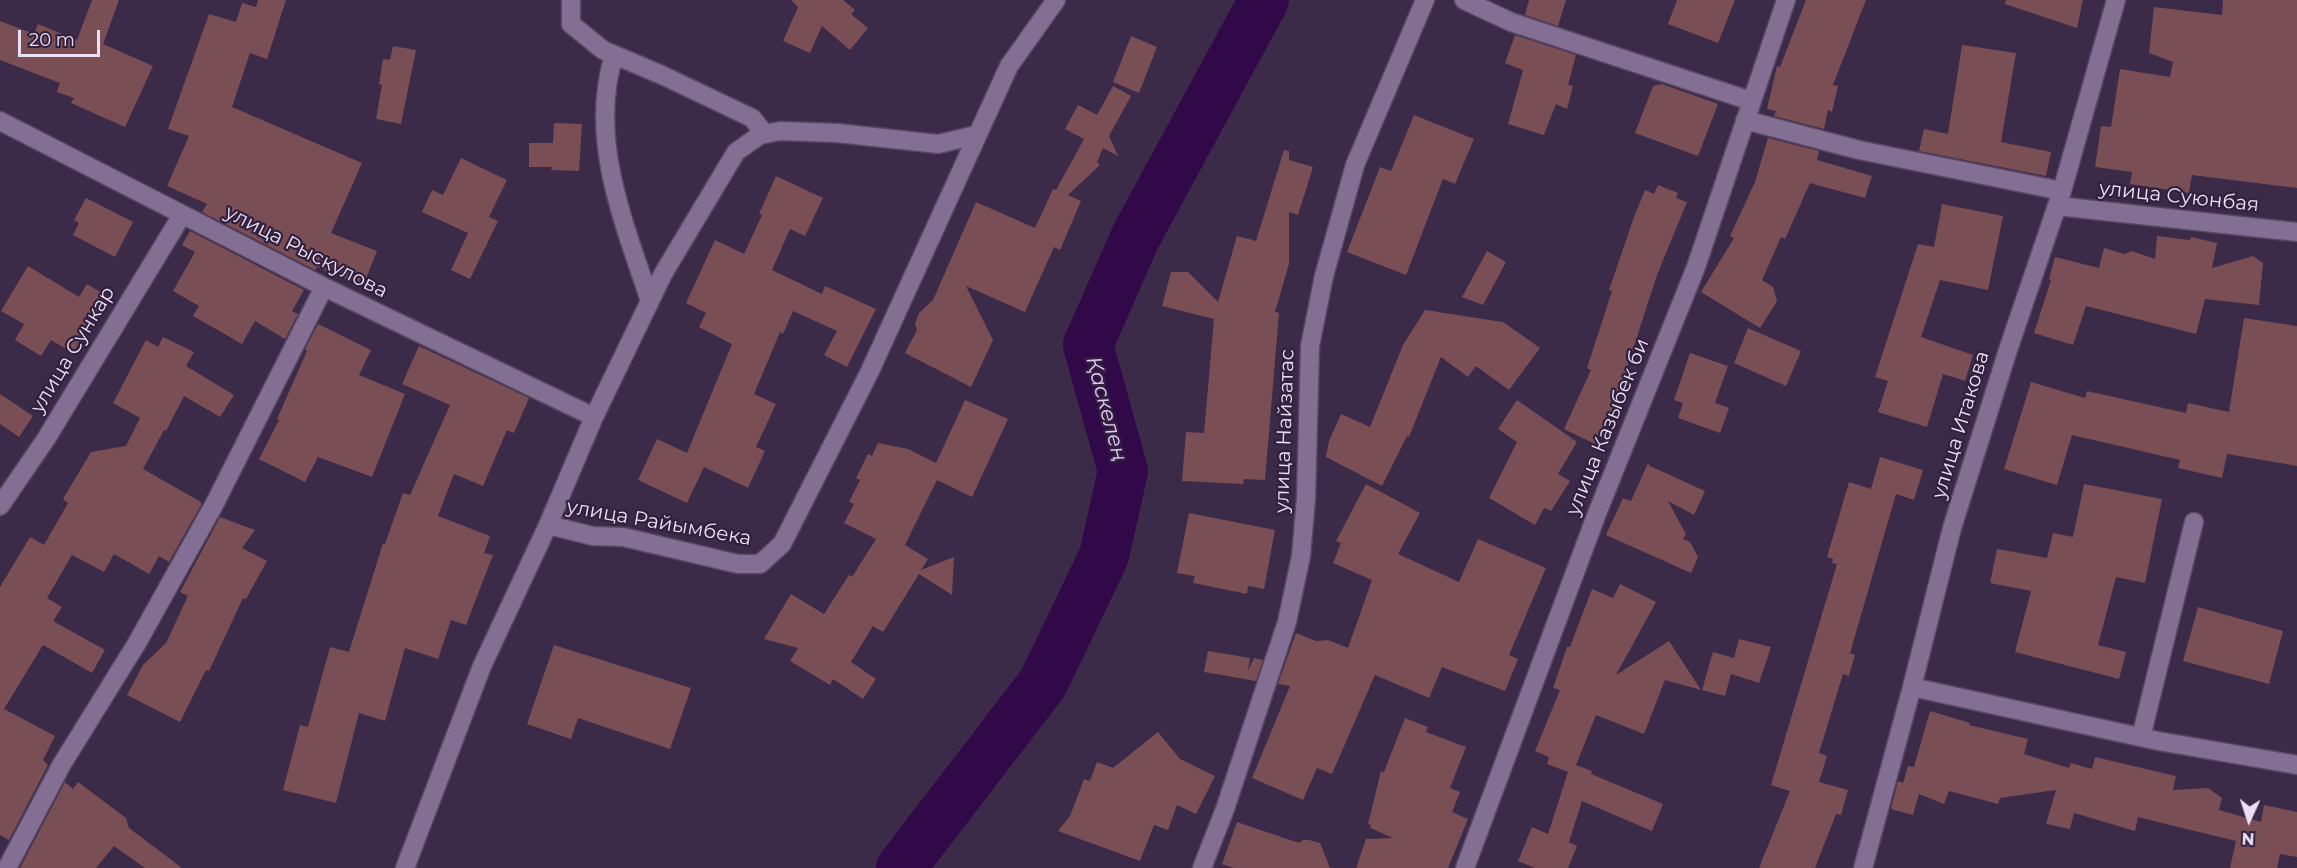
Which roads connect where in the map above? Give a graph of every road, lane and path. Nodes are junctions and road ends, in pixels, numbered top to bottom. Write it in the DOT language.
graph roads {
  1 [pos="571,0"];
  2 [pos="1056,0"];
  3 [pos="1425,0"];
  4 [pos="1464,0"];
  5 [pos="1786,0"];
  6 [pos="2116,0"];
  7 [pos="614,55"];
  8 [pos="1751,101"];
  9 [pos="1745,120"];
  10 [pos="0,121"];
  11 [pos="765,134"];
  12 [pos="976,135"];
  13 [pos="2060,198"];
  14 [pos="182,215"];
  15 [pos="2297,232"];
  16 [pos="324,287"];
  17 [pos="650,301"];
  18 [pos="594,417"];
  19 [pos="0,507"];
  20 [pos="2194,522"];
  21 [pos="548,525"];
  22 [pos="1912,687"];
  23 [pos="2141,737"];
  24 [pos="2297,765"];
  25 [pos="7,868"];
  26 [pos="405,868"];
  27 [pos="1202,868"];
  28 [pos="1466,868"];
  29 [pos="1863,868"];
  1 -- 7 [label="street"];
  2 -- 12 [label="street, улица Райымбека"];
  3 -- 27 [label="street, улица Найзатас"];
  4 -- 8 [label="street"];
  5 -- 8 [label="street, улица Казыбек би"];
  6 -- 13 [label="street, улица Итакова"];
  7 -- 11 [label="street"];
  7 -- 17 [label="street"];
  8 -- 9 [label="street, улица Казыбек би"];
  9 -- 13 [label="street, улица Суюнбая"];
  9 -- 28 [label="street, улица Казыбек би"];
  10 -- 14 [label="street, улица Рыскулова"];
  11 -- 12 [label="street"];
  11 -- 17 [label="street"];
  12 -- 21 [label="street, улица Райымбека"];
  13 -- 15 [label="street, улица Суюнбая"];
  13 -- 22 [label="street, улица Итакова"];
  14 -- 16 [label="street, улица Рыскулова"];
  14 -- 19 [label="street, улица Сункар"];
  16 -- 18 [label="street, улица Рыскулова"];
  16 -- 25 [label="street"];
  17 -- 18 [label="street"];
  18 -- 21 [label="street"];
  20 -- 23 [label="street"];
  21 -- 26 [label="street, улица Райымбека"];
  22 -- 23 [label="street"];
  22 -- 29 [label="street, улица Итакова"];
  23 -- 24 [label="street"];
}
